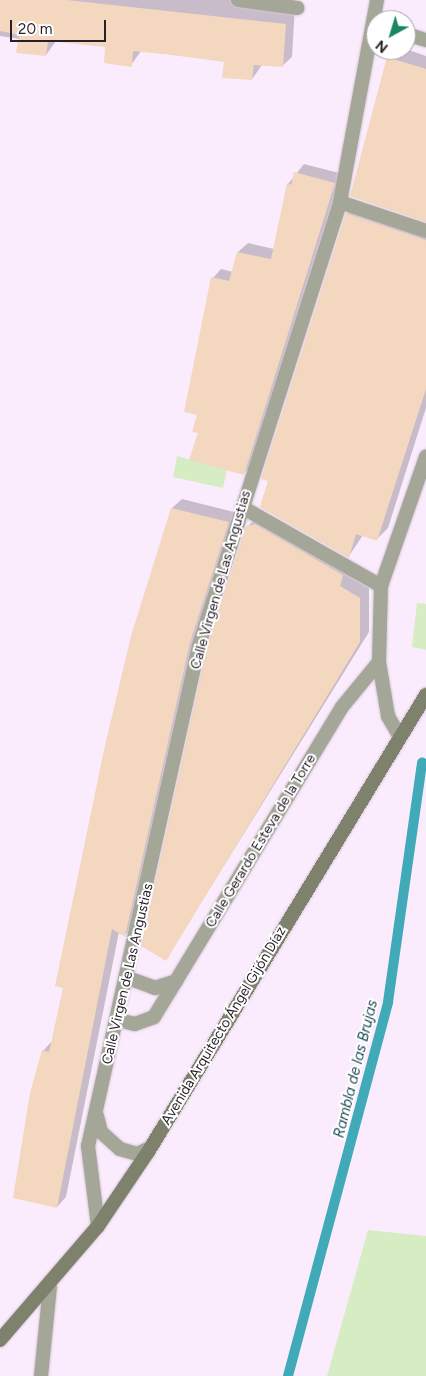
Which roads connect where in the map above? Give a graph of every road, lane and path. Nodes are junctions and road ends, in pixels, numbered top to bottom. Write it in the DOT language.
graph roads {
  1 [pos="238,0"];
  2 [pos="297,8"];
  3 [pos="368,60"];
  4 [pos="340,202"];
  5 [pos="426,231"];
  6 [pos="426,457"];
  7 [pos="242,507"];
  8 [pos="381,586"];
  9 [pos="378,662"];
  10 [pos="426,695"];
  11 [pos="400,737"];
  12 [pos="128,978"];
  13 [pos="176,981"];
  14 [pos="118,1020"];
  15 [pos="96,1112"];
  16 [pos="150,1148"];
  17 [pos="98,1226"];
  18 [pos="50,1286"];
  19 [pos="0,1340"];
  20 [pos="41,1376"];
  1 -- 2 [label="street"];
  3 -- 4 [label="street, Calle Virgen de Las Angustias"];
  4 -- 5 [label="street"];
  4 -- 7 [label="street, Calle Virgen de Las Angustias"];
  6 -- 8 [label="street"];
  7 -- 8 [label="street"];
  7 -- 12 [label="street, Calle Virgen de Las Angustias"];
  8 -- 9 [label="street"];
  9 -- 11 [label="street"];
  9 -- 13 [label="street, Calle Gerardo Esteva de la Torre"];
  10 -- 11 [label="main road, Avenida Arquitecto Ángel Gijón Díaz"];
  11 -- 16 [label="main road, Avenida Arquitecto Ángel Gijón Díaz"];
  12 -- 13 [label="street"];
  12 -- 14 [label="street, Calle Virgen de Las Angustias"];
  13 -- 14 [label="street, Calle Gerardo Esteva de la Torre"];
  14 -- 15 [label="street, Calle Virgen de Las Angustias"];
  15 -- 16 [label="street"];
  15 -- 17 [label="street, Calle Virgen de Las Angustias"];
  16 -- 17 [label="main road, Avenida Arquitecto Ángel Gijón Díaz"];
  17 -- 18 [label="main road, Avenida Arquitecto Ángel Gijón Díaz"];
  18 -- 19 [label="main road, Avenida Arquitecto Ángel Gijón Díaz"];
  18 -- 20 [label="street"];
}
